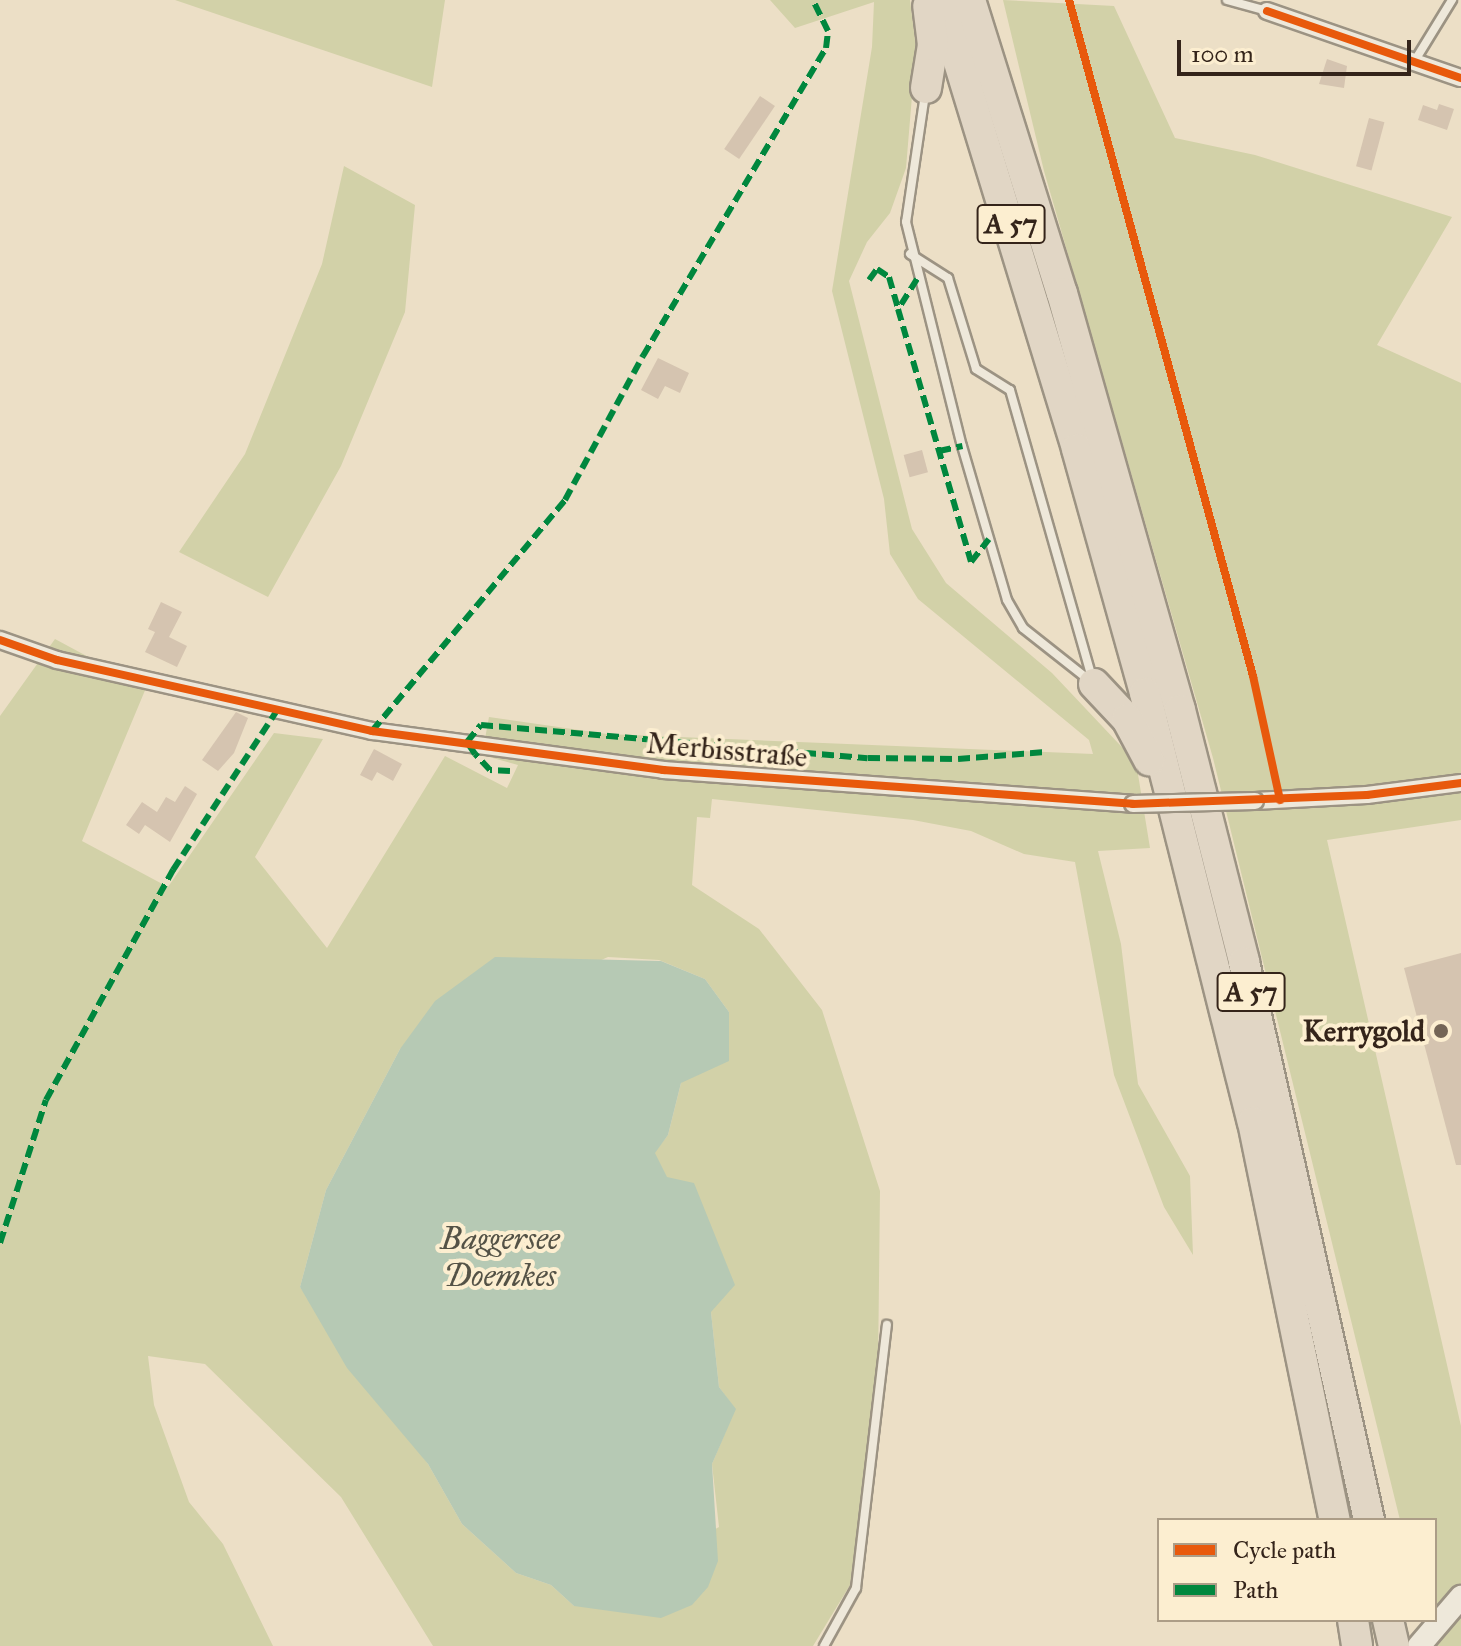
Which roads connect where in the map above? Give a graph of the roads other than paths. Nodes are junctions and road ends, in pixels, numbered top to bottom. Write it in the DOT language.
graph roads {
  1 [pos="928,0"];
  2 [pos="940,0"];
  3 [pos="970,0"];
  4 [pos="1227,0"];
  5 [pos="1452,0"];
  6 [pos="1267,11"];
  7 [pos="1413,62"];
  8 [pos="1461,78"];
  9 [pos="926,88"];
  10 [pos="910,254"];
  11 [pos="0,640"];
  12 [pos="1094,684"];
  13 [pos="1461,783"];
  14 [pos="1194,895"];
  15 [pos="887,1325"];
  16 [pos="1335,1518"];
  17 [pos="1369,1518"];
  18 [pos="1461,1597"];
  19 [pos="1353,1622"];
  20 [pos="1388,1622"];
  21 [pos="1425,1638"];
  22 [pos="824,1646"];
  23 [pos="1357,1646"];
  24 [pos="1394,1646"];
  1 -- 9 [label="highway"];
  2 -- 14 [label="highway, A 57"];
  3 -- 17 [label="highway, A 57"];
  4 -- 6 [label="lane"];
  5 -- 7 [label="lane"];
  6 -- 7 [label="street"];
  7 -- 8 [label="street"];
  9 -- 10 [label="lane"];
  10 -- 12 [label="lane"];
  10 -- 12 [label="lane"];
  11 -- 13 [label="street, Merbisstraße, bridge"];
  12 -- 14 [label="highway"];
  14 -- 16 [label="highway, A 57"];
  15 -- 22 [label="lane"];
  18 -- 21 [label="street"];
  19 -- 23 [label="highway"];
  20 -- 24 [label="highway"];
}
